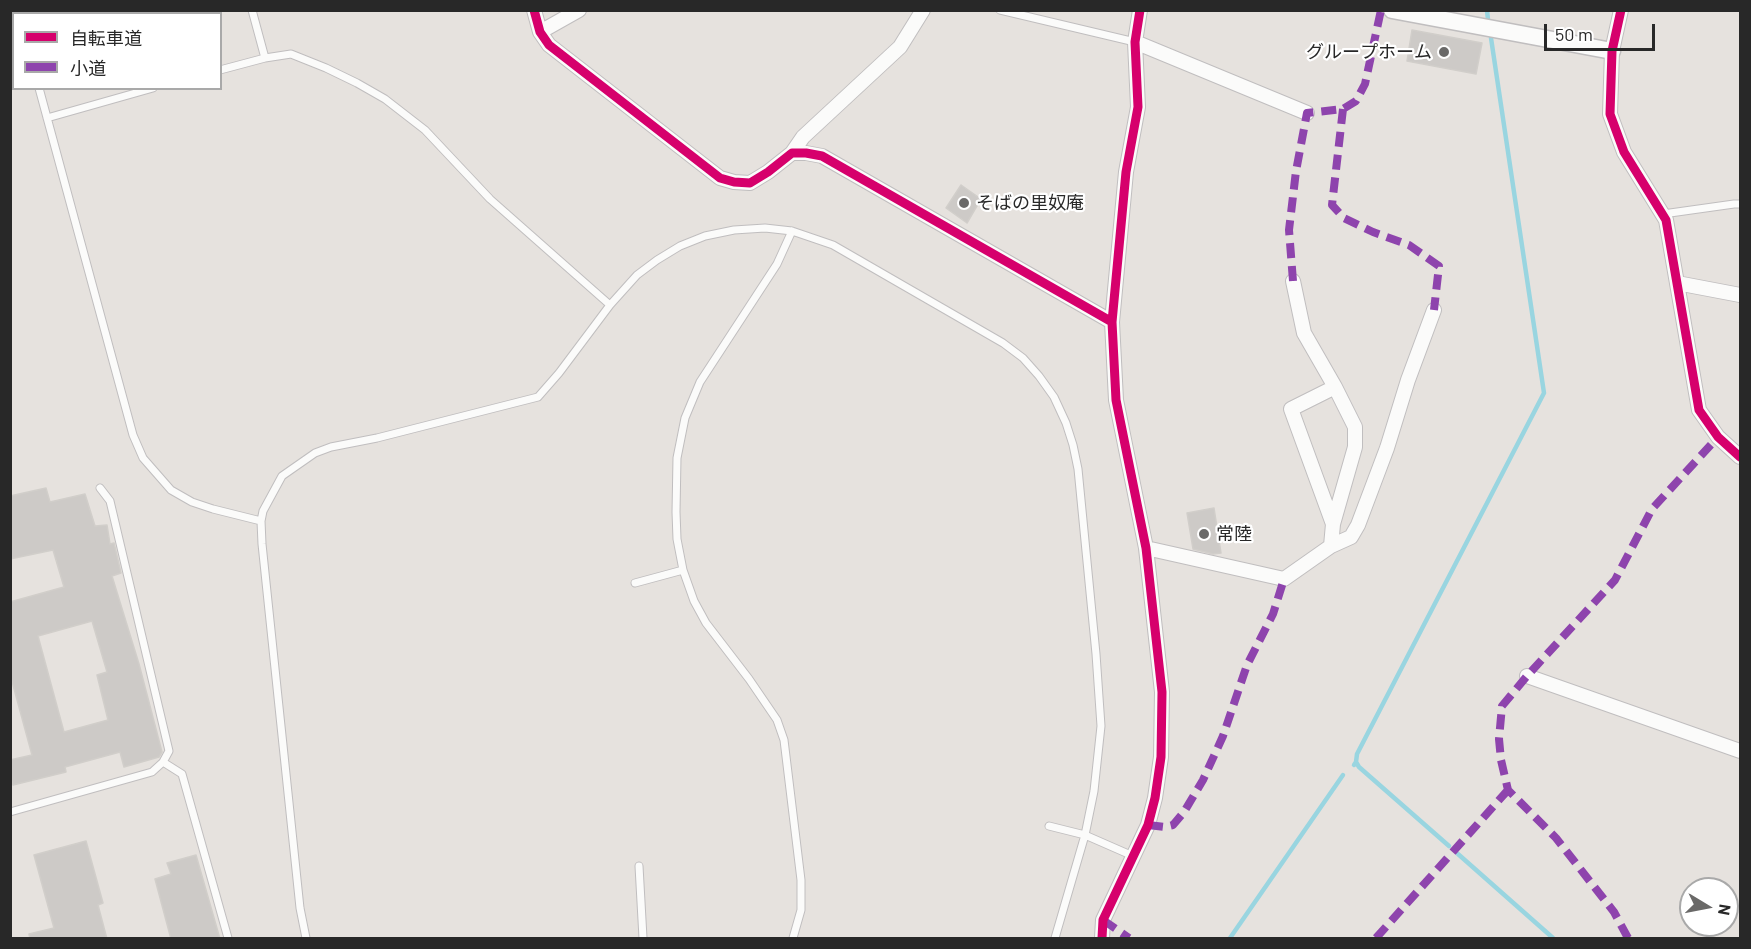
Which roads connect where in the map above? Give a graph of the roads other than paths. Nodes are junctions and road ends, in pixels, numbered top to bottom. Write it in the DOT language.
graph roads {
  1 [pos="252,10"];
  2 [pos="534,10"];
  3 [pos="579,10"];
  4 [pos="923,10"];
  5 [pos="1000,10"];
  6 [pos="1140,10"];
  7 [pos="1392,10"];
  8 [pos="1621,10"];
  9 [pos="540,32"];
  10 [pos="1135,42"];
  11 [pos="1612,51"];
  12 [pos="266,57"];
  13 [pos="222,69"];
  14 [pos="40,90"];
  15 [pos="146,90"];
  16 [pos="1307,112"];
  17 [pos="47,118"];
  18 [pos="792,153"];
  19 [pos="1740,204"];
  20 [pos="1663,214"];
  21 [pos="792,231"];
  22 [pos="1293,281"];
  23 [pos="1677,283"];
  24 [pos="1740,295"];
  25 [pos="610,305"];
  26 [pos="1434,310"];
  27 [pos="1112,322"];
  28 [pos="1335,387"];
  29 [pos="1740,456"];
  30 [pos="100,488"];
  31 [pos="261,521"];
  32 [pos="1333,524"];
  33 [pos="1331,546"];
  34 [pos="1146,548"];
  35 [pos="683,570"];
  36 [pos="635,583"];
  37 [pos="1527,676"];
  38 [pos="1740,751"];
  39 [pos="163,762"];
  40 [pos="10,812"];
  41 [pos="1049,826"];
  42 [pos="1085,835"];
  43 [pos="1133,856"];
  44 [pos="639,866"];
  45 [pos="228,939"];
  46 [pos="306,939"];
  47 [pos="643,939"];
  48 [pos="793,939"];
  49 [pos="1055,939"];
  50 [pos="1102,939"];
  1 -- 12 [label="lane"];
  2 -- 9 [label="street"];
  3 -- 9 [label="street"];
  4 -- 18 [label="street"];
  5 -- 10 [label="lane"];
  6 -- 10 [label="street"];
  7 -- 11 [label="street"];
  8 -- 11 [label="street"];
  9 -- 18 [label="street"];
  10 -- 16 [label="street"];
  10 -- 27 [label="street"];
  11 -- 20 [label="street"];
  12 -- 13 [label="lane"];
  12 -- 25 [label="lane"];
  14 -- 17 [label="lane"];
  15 -- 17 [label="lane"];
  17 -- 31 [label="lane"];
  18 -- 27 [label="street"];
  19 -- 20 [label="lane"];
  20 -- 23 [label="street"];
  21 -- 25 [label="lane"];
  21 -- 35 [label="lane"];
  21 -- 42 [label="lane"];
  22 -- 28 [label="street"];
  23 -- 24 [label="street"];
  23 -- 29 [label="street"];
  25 -- 31 [label="lane"];
  26 -- 33 [label="street"];
  27 -- 34 [label="street"];
  28 -- 32 [label="street"];
  28 -- 32 [label="street"];
  30 -- 39 [label="lane"];
  31 -- 46 [label="lane"];
  32 -- 33 [label="street"];
  33 -- 34 [label="street"];
  34 -- 43 [label="street"];
  35 -- 36 [label="lane"];
  35 -- 48 [label="lane"];
  37 -- 38 [label="street"];
  39 -- 40 [label="lane"];
  39 -- 45 [label="lane"];
  41 -- 42 [label="lane"];
  42 -- 43 [label="lane"];
  42 -- 49 [label="lane"];
  43 -- 50 [label="street"];
  44 -- 47 [label="lane"];
}
